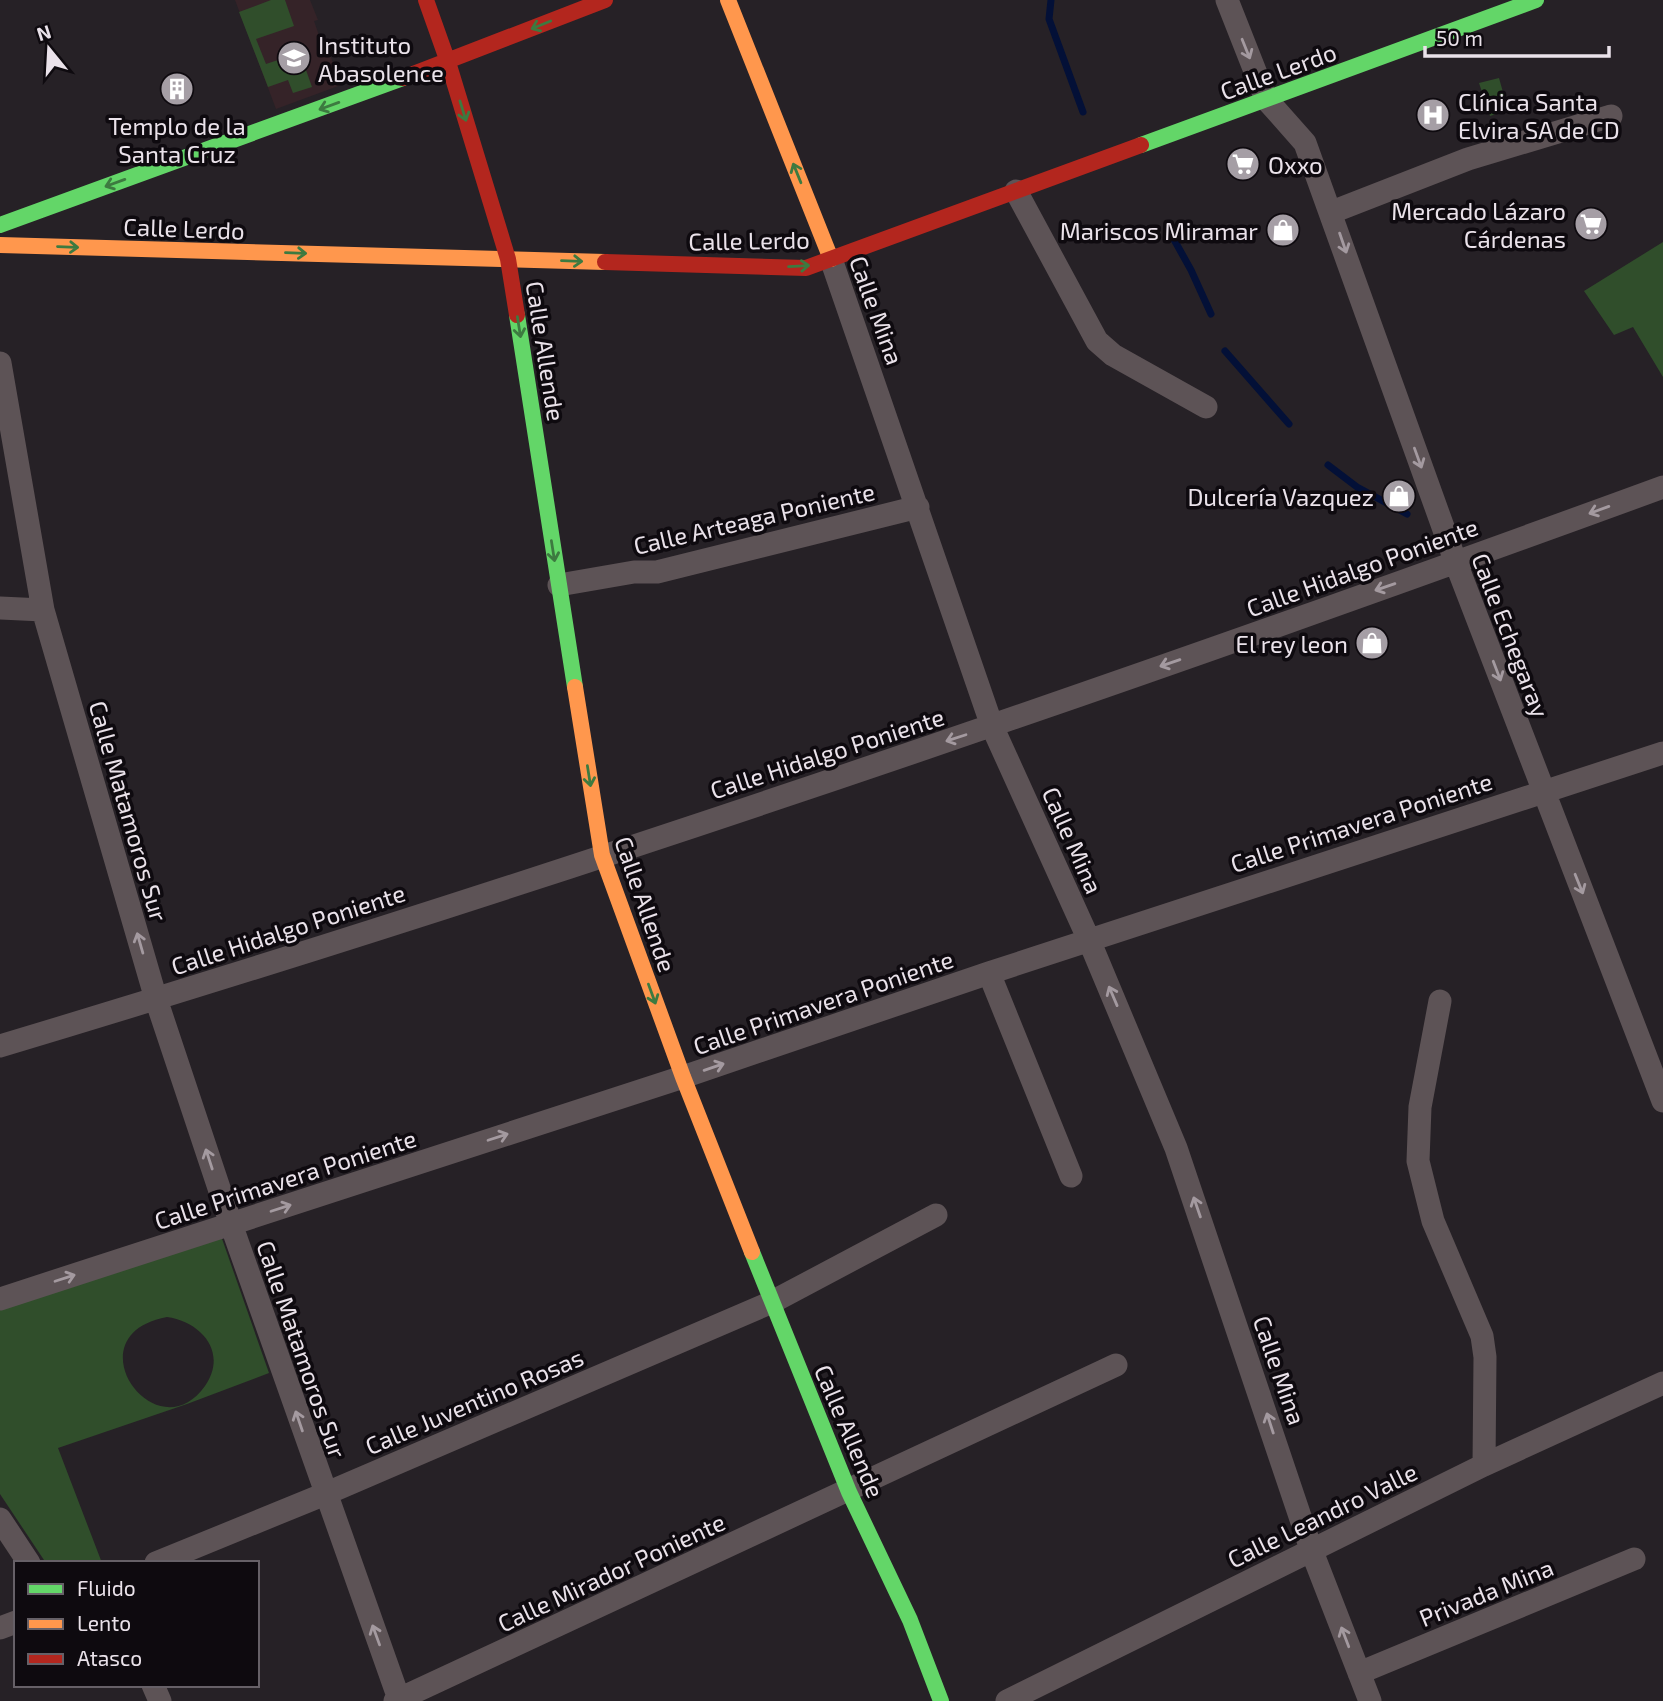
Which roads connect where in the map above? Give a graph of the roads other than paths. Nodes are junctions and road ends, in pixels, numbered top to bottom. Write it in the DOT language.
graph roads {
  1 [pos="426,0"];
  2 [pos="605,0"];
  3 [pos="727,0"];
  4 [pos="1227,0"];
  5 [pos="1536,0"];
  6 [pos="448,62"];
  7 [pos="1266,99"];
  8 [pos="1611,116"];
  9 [pos="1016,191"];
  10 [pos="1332,212"];
  11 [pos="0,225"];
  12 [pos="0,246"];
  13 [pos="508,259"];
  14 [pos="831,259"];
  15 [pos="0,363"];
  16 [pos="1206,407"];
  17 [pos="1663,486"];
  18 [pos="918,507"];
  19 [pos="1456,563"];
  20 [pos="559,585"];
  21 [pos="0,608"];
  22 [pos="44,610"];
  23 [pos="992,726"];
  24 [pos="1663,753"];
  25 [pos="1542,791"];
  26 [pos="602,855"];
  27 [pos="1089,940"];
  28 [pos="989,973"];
  29 [pos="156,999"];
  30 [pos="1440,1001"];
  31 [pos="0,1046"];
  32 [pos="683,1077"];
  33 [pos="1663,1101"];
  34 [pos="1071,1176"];
  35 [pos="936,1215"];
  36 [pos="231,1224"];
  37 [pos="0,1299"];
  38 [pos="772,1302"];
  39 [pos="1116,1366"];
  40 [pos="1663,1383"];
  41 [pos="1484,1465"];
  42 [pos="849,1492"];
  43 [pos="325,1494"];
  44 [pos="0,1518"];
  45 [pos="1311,1549"];
  46 [pos="1634,1559"];
  47 [pos="28,1561"];
  48 [pos="161,1561"];
  49 [pos="1359,1673"];
  50 [pos="397,1700"];
  51 [pos="941,1701"];
  52 [pos="1007,1701"];
  53 [pos="1370,1701"];
  1 -- 6 [label="street, Calle Allende"];
  2 -- 6 [label="street, one-way"];
  14 -- 3 [label="street, Calle Mina, one-way"];
  4 -- 7 [label="street, Calle Echegaray, one-way"];
  5 -- 7 [label="street, Calle Lerdo"];
  6 -- 11 [label="street, one-way"];
  6 -- 13 [label="street, Calle Allende, one-way"];
  7 -- 9 [label="street, Calle Lerdo"];
  7 -- 10 [label="street, Calle Echegaray"];
  8 -- 10 [label="street"];
  9 -- 14 [label="street, Calle Lerdo"];
  9 -- 16 [label="street"];
  10 -- 19 [label="street, Calle Echegaray, one-way"];
  12 -- 13 [label="street, Calle Lerdo, one-way"];
  13 -- 14 [label="street, Calle Lerdo, one-way"];
  13 -- 20 [label="street, Calle Allende, one-way"];
  14 -- 18 [label="street, Calle Mina"];
  15 -- 22 [label="street, Calle Matamoros Sur"];
  17 -- 19 [label="street, Calle Hidalgo Poniente, one-way"];
  18 -- 20 [label="street, Calle Arteaga Poniente"];
  18 -- 23 [label="street, Calle Mina"];
  19 -- 23 [label="street, Calle Hidalgo Poniente, one-way"];
  19 -- 25 [label="street, Calle Echegaray, one-way"];
  20 -- 26 [label="street, Calle Allende, one-way"];
  21 -- 22 [label="street"];
  29 -- 22 [label="street, Calle Matamoros Sur, one-way"];
  23 -- 26 [label="street, Calle Hidalgo Poniente, one-way"];
  23 -- 27 [label="street, Calle Mina"];
  24 -- 25 [label="street, Calle Primavera Poniente"];
  25 -- 27 [label="street, Calle Primavera Poniente"];
  25 -- 33 [label="street, Calle Echegaray, one-way"];
  26 -- 29 [label="street, Calle Hidalgo Poniente"];
  26 -- 32 [label="street, Calle Allende, one-way"];
  27 -- 28 [label="street, Calle Primavera Poniente"];
  45 -- 27 [label="street, Calle Mina, one-way"];
  32 -- 28 [label="street, Calle Primavera Poniente, one-way"];
  28 -- 34 [label="street"];
  29 -- 31 [label="street, Calle Hidalgo Poniente"];
  36 -- 29 [label="street, Calle Matamoros Sur, one-way"];
  30 -- 41 [label="street"];
  36 -- 32 [label="street, Calle Primavera Poniente, one-way"];
  32 -- 38 [label="street, Calle Allende"];
  35 -- 38 [label="street, Calle Juventino Rosas"];
  37 -- 36 [label="street, Calle Primavera Poniente, one-way"];
  43 -- 36 [label="street, Calle Matamoros Sur, one-way"];
  38 -- 42 [label="street, Calle Allende"];
  38 -- 43 [label="street, Calle Juventino Rosas"];
  39 -- 42 [label="street, Calle Mirador Poniente"];
  40 -- 41 [label="street, Calle Leandro Valle"];
  41 -- 45 [label="street, Calle Leandro Valle"];
  42 -- 50 [label="street, Calle Mirador Poniente"];
  42 -- 51 [label="street, Calle Allende"];
  43 -- 48 [label="street, Calle Juventino Rosas"];
  50 -- 43 [label="street, Calle Matamoros Sur, one-way"];
  44 -- 47 [label="street"];
  49 -- 45 [label="street, Calle Mina, one-way"];
  45 -- 52 [label="street, Calle Leandro Valle"];
  46 -- 49 [label="street, Privada Mina"];
  49 -- 53 [label="street, Calle Mina"];
}
